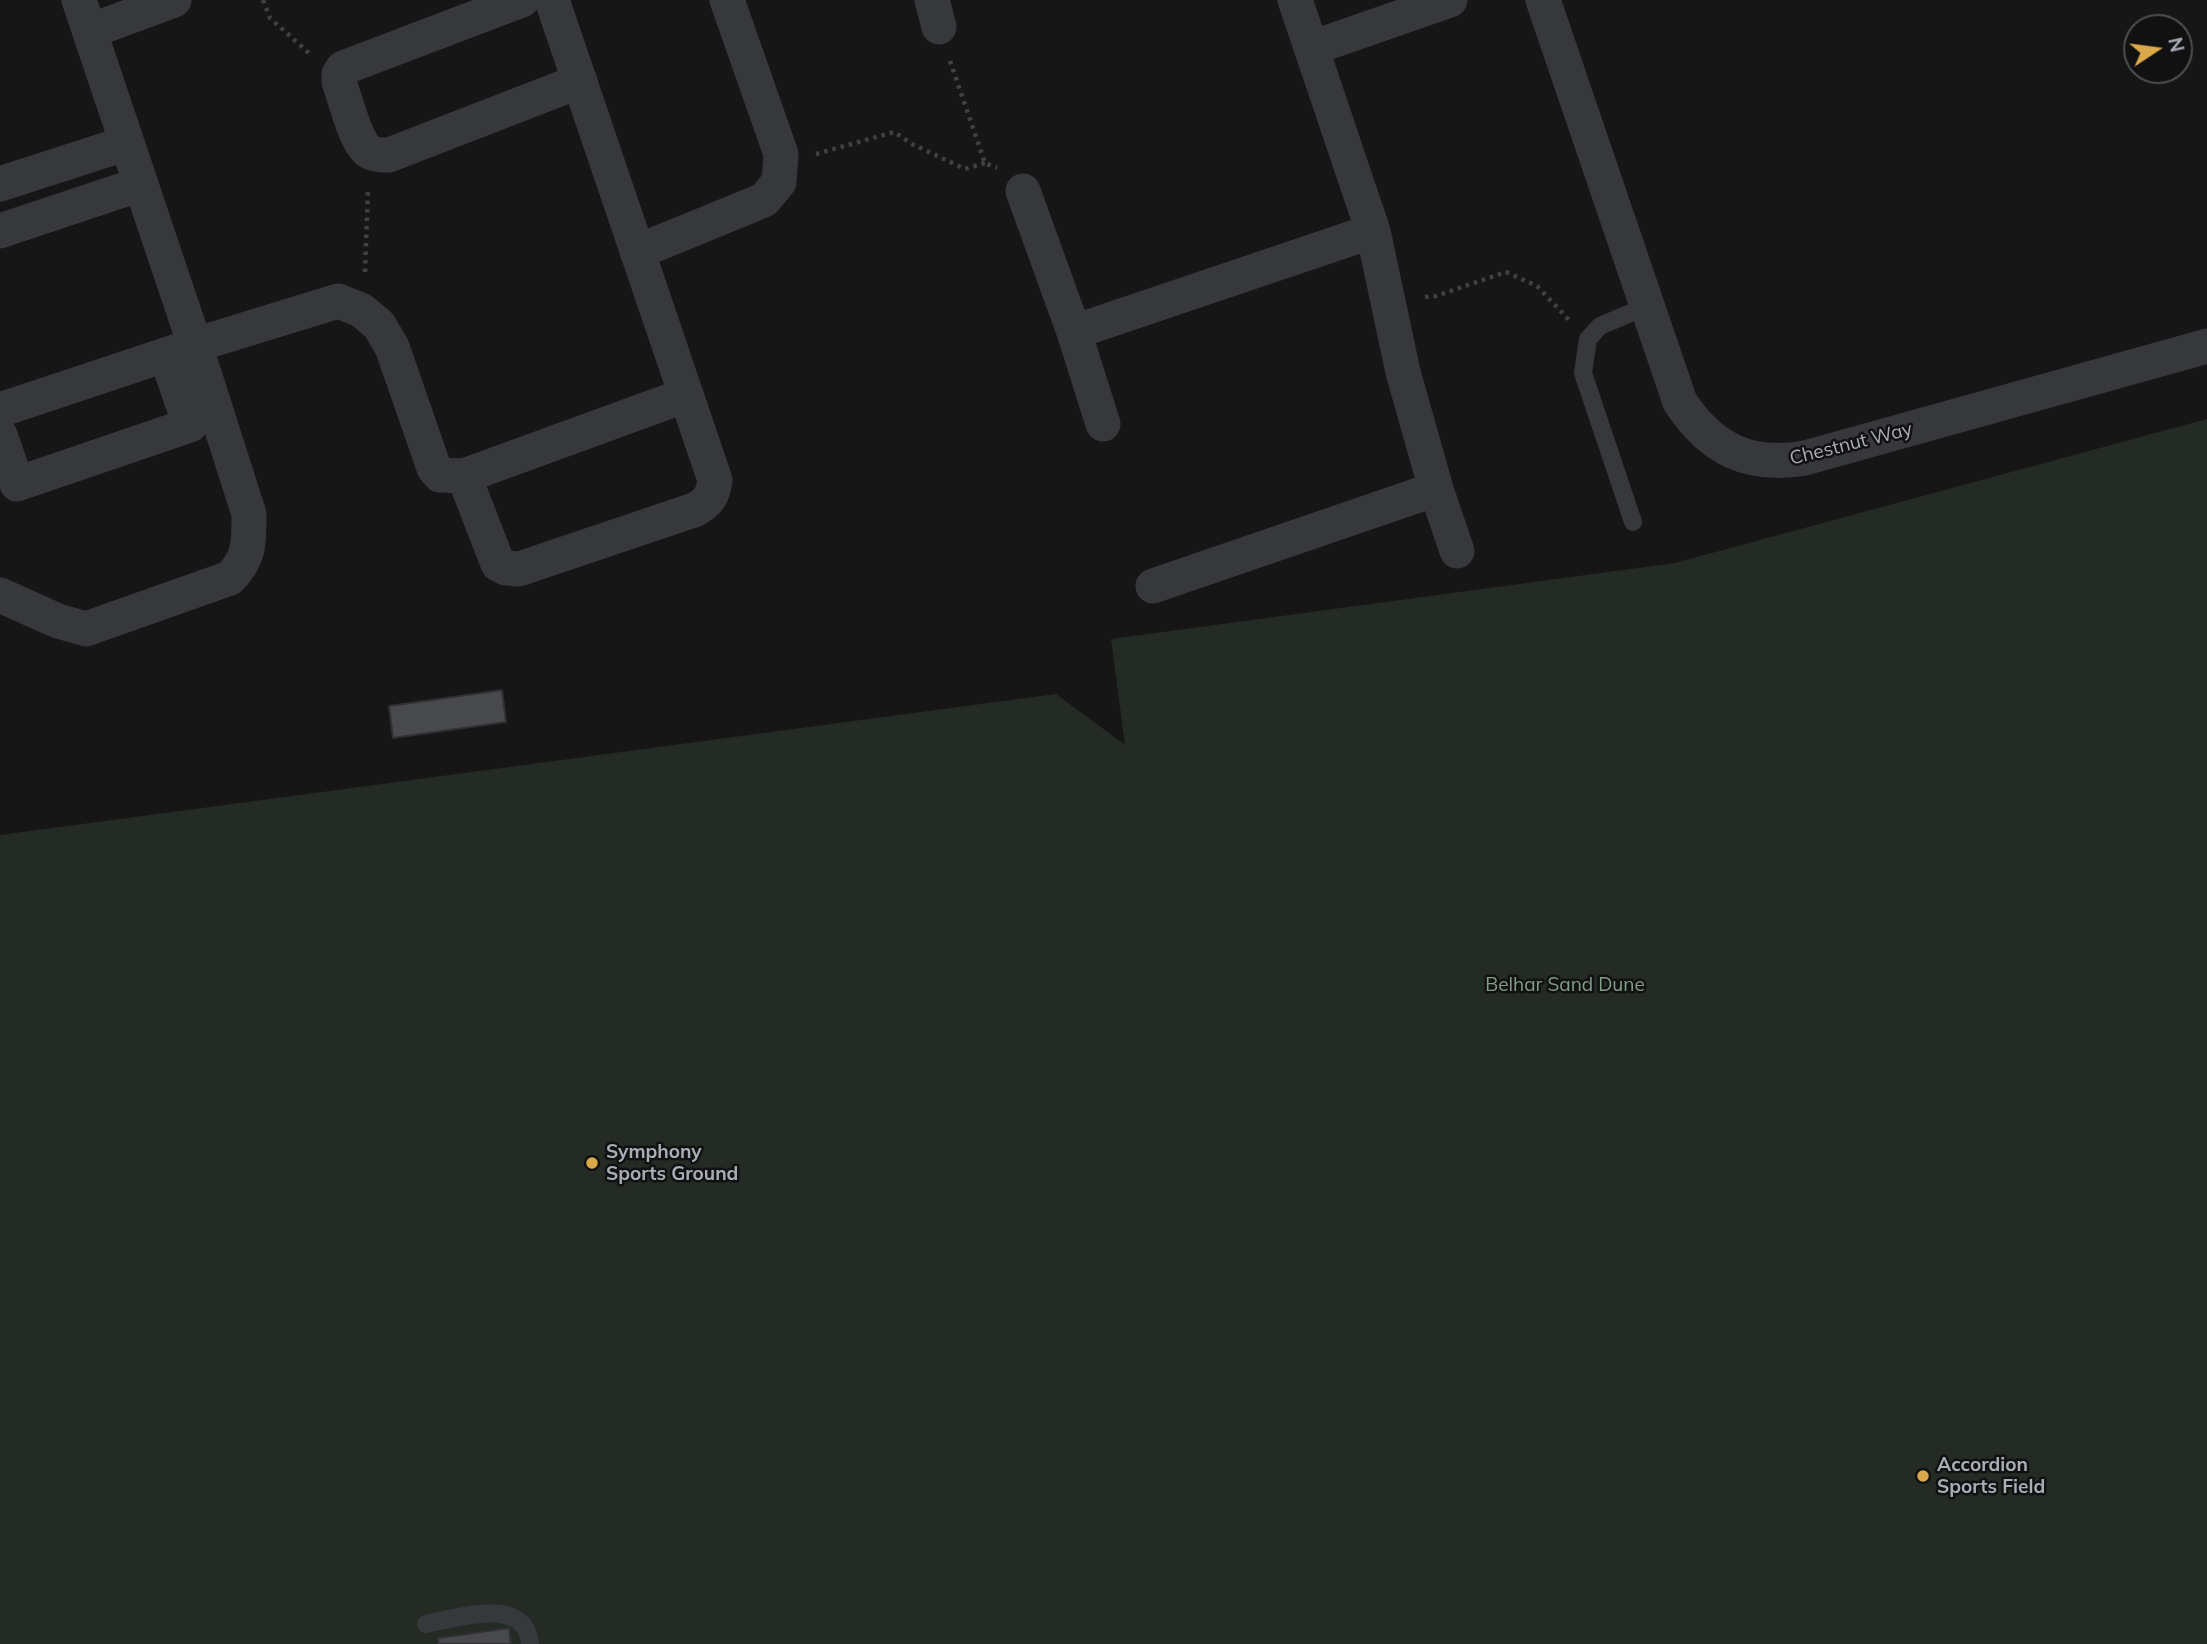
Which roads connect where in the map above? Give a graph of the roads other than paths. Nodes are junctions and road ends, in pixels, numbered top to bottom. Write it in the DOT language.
graph roads {
  1 [pos="174,0"];
  2 [pos="522,0"];
  3 [pos="552,0"];
  4 [pos="727,0"];
  5 [pos="1296,0"];
  6 [pos="1450,0"];
  7 [pos="1544,0"];
  8 [pos="85,16"];
  9 [pos="1312,48"];
  10 [pos="580,81"];
  11 [pos="127,143"];
  12 [pos="0,184"];
  13 [pos="141,184"];
  14 [pos="1023,191"];
  15 [pos="0,230"];
  16 [pos="1373,231"];
  17 [pos="638,251"];
  18 [pos="1647,306"];
  19 [pos="1074,332"];
  20 [pos="2207,346"];
  21 [pos="180,350"];
  22 [pos="686,395"];
  23 [pos="0,410"];
  24 [pos="1103,424"];
  25 [pos="0,435"];
  26 [pos="464,476"];
  27 [pos="1436,489"];
  28 [pos="1633,522"];
  29 [pos="1457,551"];
  30 [pos="1153,586"];
  31 [pos="0,595"];
  32 [pos="426,1624"];
  33 [pos="530,1644"];
  1 -- 8 [label="street"];
  2 -- 10 [label="street"];
  3 -- 10 [label="street"];
  4 -- 17 [label="street"];
  5 -- 9 [label="street"];
  6 -- 9 [label="street"];
  7 -- 18 [label="street, Chestnut Way"];
  8 -- 11 [label="street"];
  9 -- 16 [label="street"];
  10 -- 17 [label="street"];
  11 -- 12 [label="street"];
  11 -- 13 [label="street"];
  13 -- 15 [label="street"];
  13 -- 21 [label="street"];
  14 -- 19 [label="street"];
  16 -- 19 [label="street"];
  16 -- 27 [label="street"];
  17 -- 22 [label="street"];
  18 -- 20 [label="street, Chestnut Way"];
  18 -- 28 [label="lane"];
  19 -- 24 [label="street"];
  21 -- 23 [label="street"];
  21 -- 25 [label="street"];
  21 -- 26 [label="street"];
  21 -- 31 [label="street"];
  22 -- 26 [label="street"];
  22 -- 26 [label="street"];
  27 -- 29 [label="street"];
  27 -- 30 [label="street"];
  32 -- 33 [label="lane"];
}
